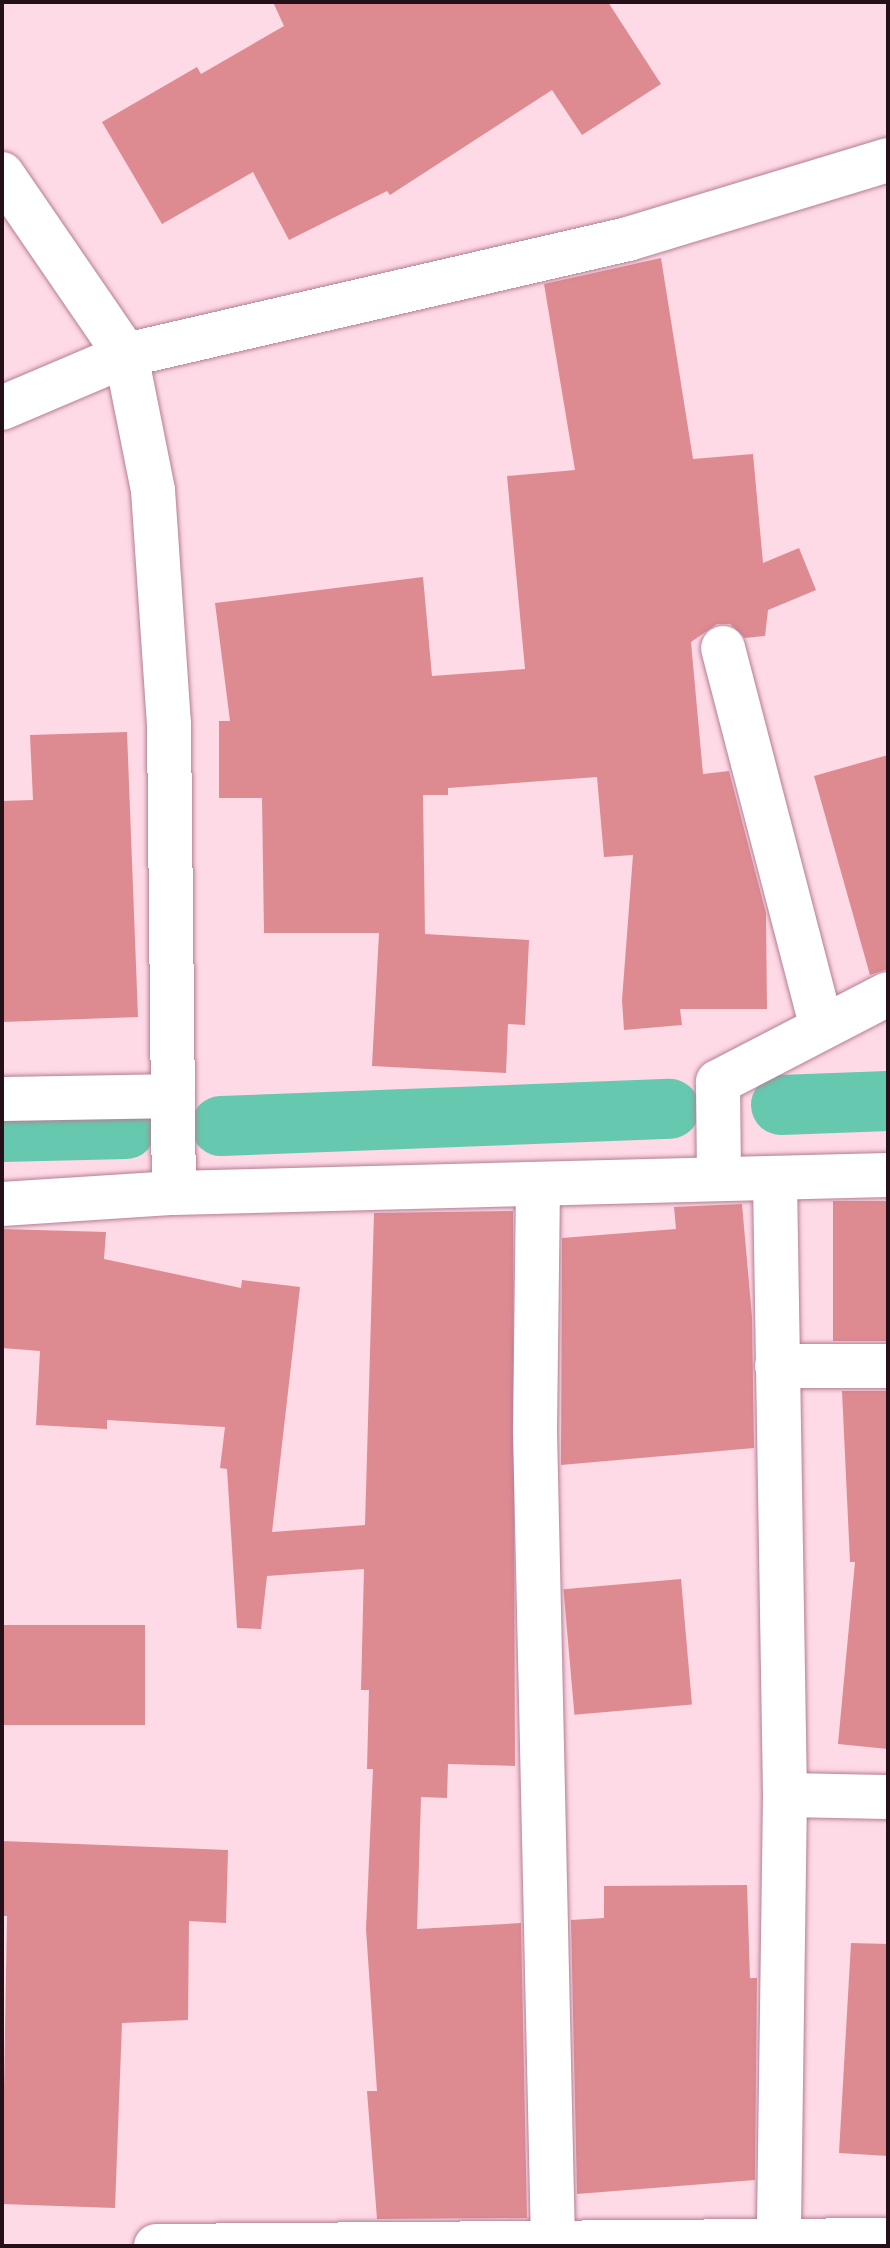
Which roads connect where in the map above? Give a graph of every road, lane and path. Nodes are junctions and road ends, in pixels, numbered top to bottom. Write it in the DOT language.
graph roads {
  1 [pos="888,160"];
  2 [pos="2,174"];
  3 [pos="126,355"];
  4 [pos="2,408"];
  5 [pos="723,648"];
  6 [pos="888,994"];
  7 [pos="822,1027"];
  8 [pos="173,1096"];
  9 [pos="2,1099"];
  10 [pos="888,1175"];
  11 [pos="719,1178"];
  12 [pos="775,1180"];
  13 [pos="538,1186"];
  14 [pos="174,1193"];
  15 [pos="2,1204"];
  16 [pos="777,1366"];
  17 [pos="888,1366"];
  18 [pos="785,1795"];
  19 [pos="888,1797"];
  20 [pos="888,2240"];
  21 [pos="553,2242"];
  22 [pos="778,2242"];
  23 [pos="316,2244"];
  24 [pos="156,2246"];
  1 -- 3 [label="street"];
  2 -- 3 [label="street"];
  3 -- 4 [label="street"];
  3 -- 8 [label="street"];
  5 -- 7 [label="street"];
  6 -- 7 [label="street"];
  7 -- 11 [label="street"];
  8 -- 9 [label="street"];
  8 -- 14 [label="street"];
  10 -- 12 [label="street"];
  11 -- 12 [label="street"];
  11 -- 13 [label="street"];
  12 -- 16 [label="street"];
  13 -- 14 [label="street"];
  13 -- 21 [label="street"];
  14 -- 15 [label="street"];
  16 -- 17 [label="street"];
  16 -- 18 [label="street"];
  18 -- 19 [label="street"];
  18 -- 22 [label="street"];
  20 -- 22 [label="street"];
  21 -- 22 [label="street"];
  21 -- 23 [label="street"];
  23 -- 24 [label="street"];
}
